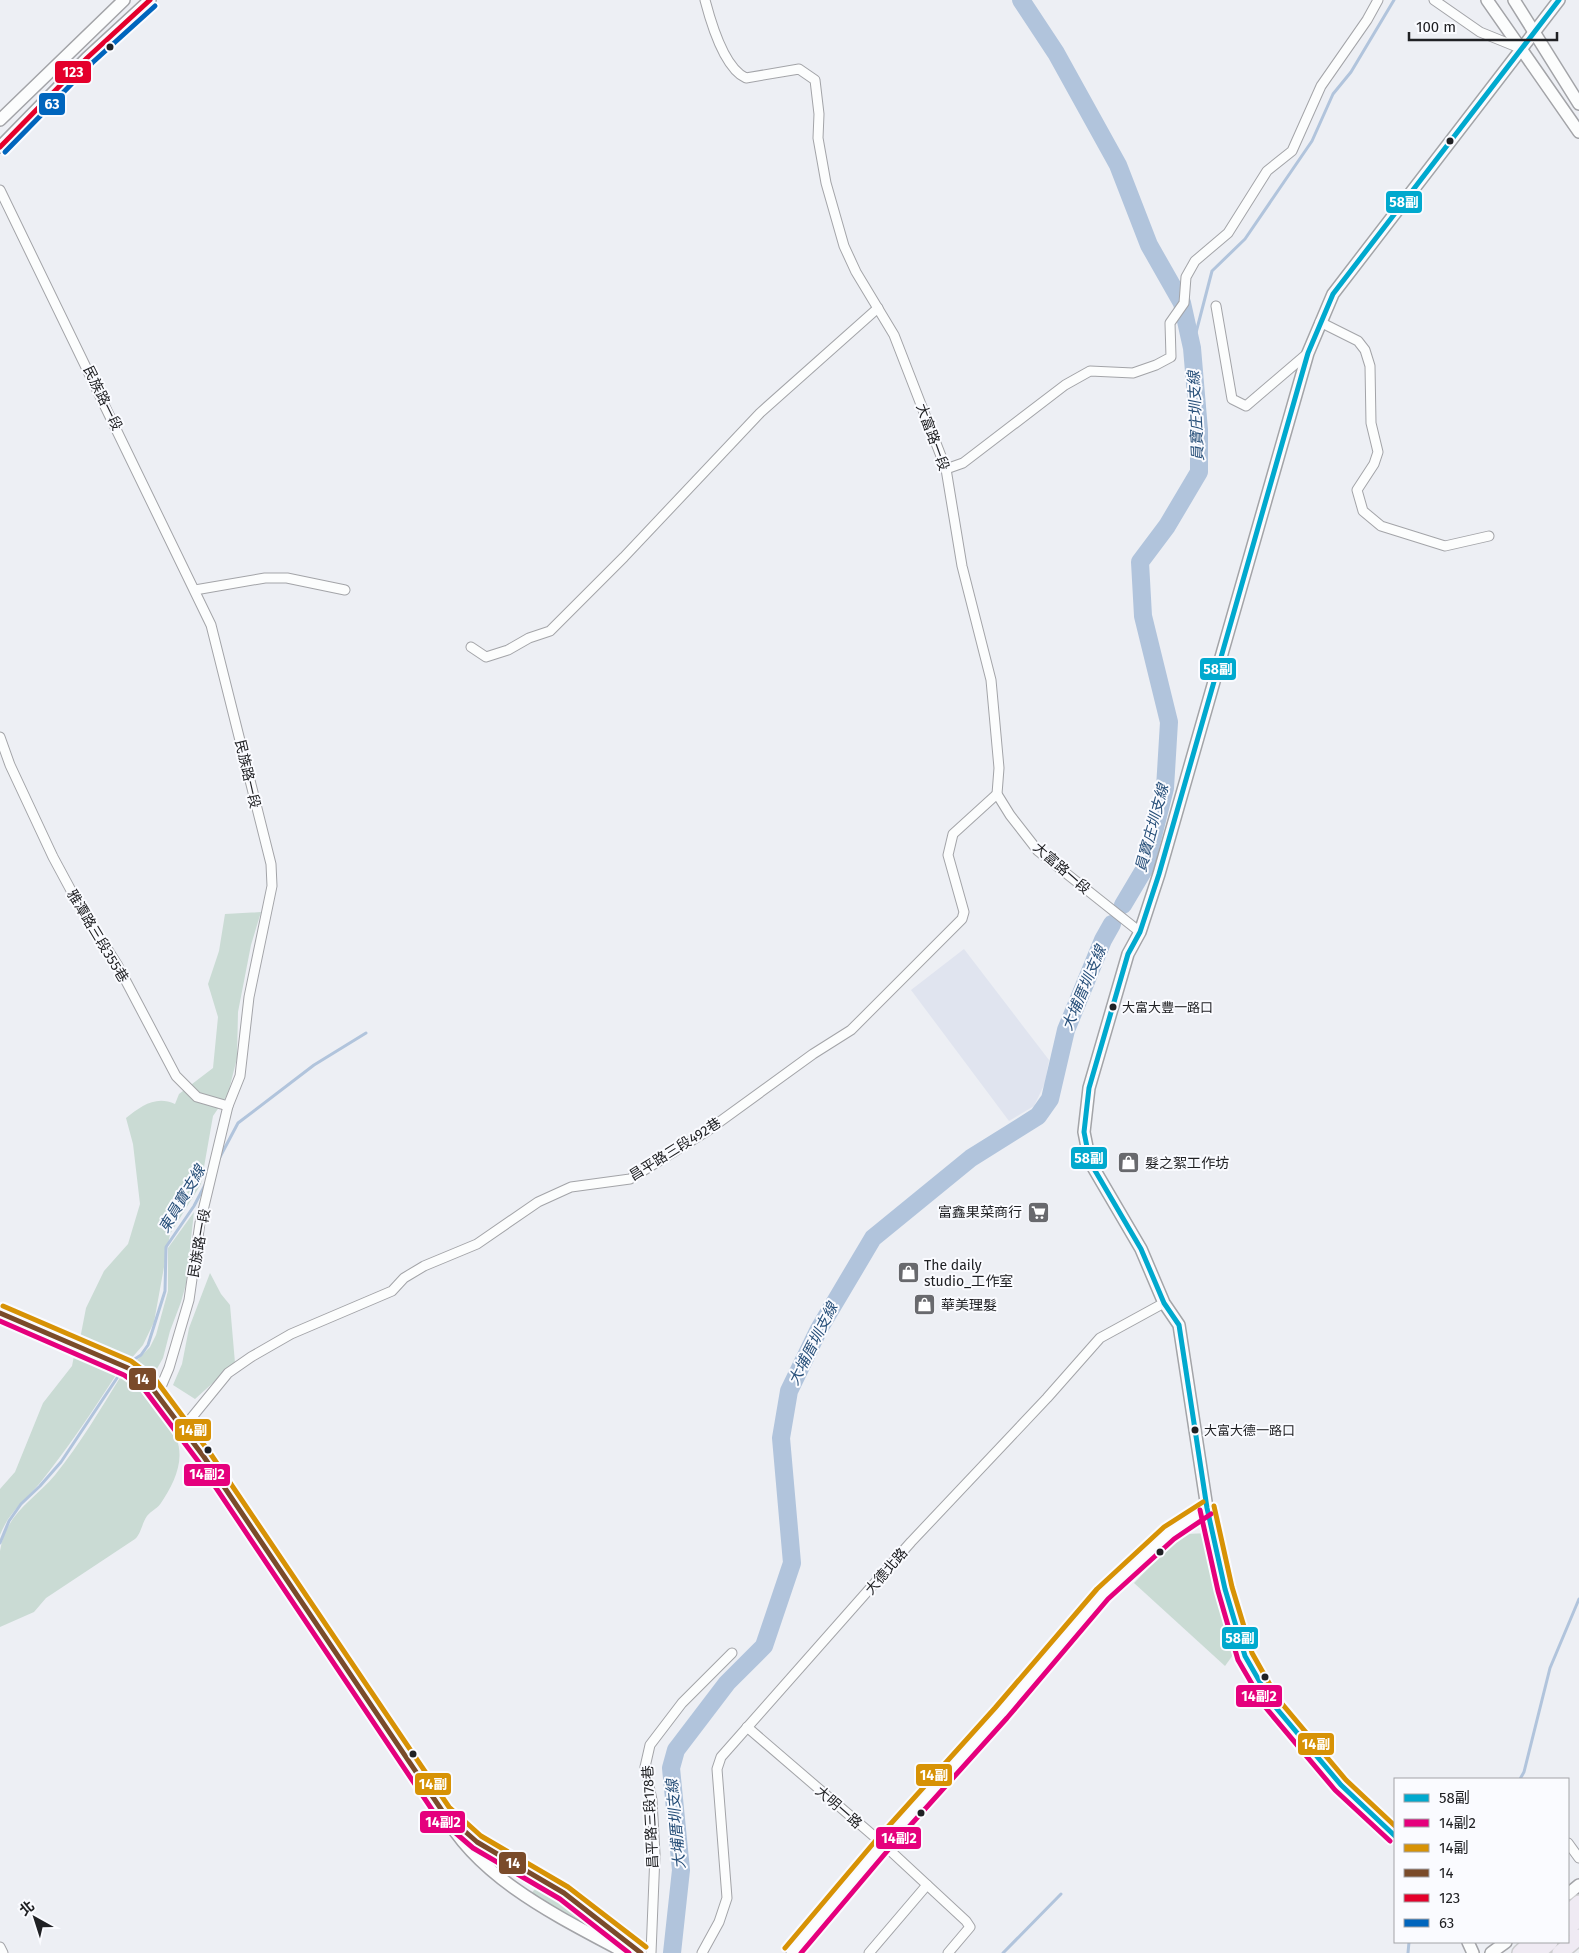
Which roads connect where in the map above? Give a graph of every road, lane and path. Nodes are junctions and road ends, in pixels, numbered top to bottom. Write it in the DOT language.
graph roads {
  1 [pos="124,0"];
  2 [pos="150,0"];
  3 [pos="705,0"];
  4 [pos="1378,0"];
  5 [pos="1434,0"];
  6 [pos="1487,0"];
  7 [pos="1514,0"];
  8 [pos="1559,0"];
  9 [pos="1534,35"];
  10 [pos="1522,50"];
  11 [pos="1579,104"];
  12 [pos="0,120"];
  13 [pos="1579,132"];
  14 [pos="0,147"];
  15 [pos="0,190"];
  16 [pos="1216,306"];
  17 [pos="878,308"];
  18 [pos="1320,322"];
  19 [pos="1308,353"];
  20 [pos="946,469"];
  21 [pos="1489,536"];
  22 [pos="195,590"];
  23 [pos="346,590"];
  24 [pos="471,647"];
  25 [pos="0,737"];
  26 [pos="997,794"];
  27 [pos="1140,932"];
  28 [pos="228,1106"];
  29 [pos="1164,1303"];
  30 [pos="0,1313"];
  31 [pos="158,1394"];
  32 [pos="184,1427"];
  33 [pos="1207,1508"];
  34 [pos="732,1653"];
  35 [pos="747,1727"];
  36 [pos="443,1812"];
  37 [pos="1394,1835"];
  38 [pos="883,1844"];
  39 [pos="1569,1844"];
  40 [pos="1579,1858"];
  41 [pos="928,1885"];
  42 [pos="1579,1885"];
  43 [pos="1569,1893"];
  44 [pos="1579,1903"];
  45 [pos="1569,1911"];
  46 [pos="1579,1918"];
  47 [pos="1569,1927"];
  48 [pos="1579,1937"];
  49 [pos="1505,1943"];
  50 [pos="1531,1943"];
  51 [pos="1549,1943"];
  52 [pos="0,1947"];
  53 [pos="794,1950"];
  54 [pos="3,1953"];
  55 [pos="626,1953"];
  56 [pos="641,1953"];
  57 [pos="651,1953"];
  58 [pos="702,1953"];
  59 [pos="869,1953"];
  60 [pos="948,1953"];
  61 [pos="1491,1953"];
  62 [pos="1520,1953"];
  63 [pos="1537,1953"];
  64 [pos="1560,1953"];
  1 -- 12 [label="street"];
  2 -- 14 [label="street"];
  3 -- 17 [label="street, 大富路一段"];
  4 -- 20 [label="street"];
  5 -- 10 [label="street"];
  6 -- 10 [label="street"];
  7 -- 9 [label="street"];
  8 -- 9 [label="street"];
  9 -- 10 [label="street"];
  9 -- 11 [label="street"];
  10 -- 13 [label="street"];
  10 -- 18 [label="street"];
  15 -- 22 [label="street, 民族路一段"];
  16 -- 19 [label="street"];
  17 -- 20 [label="street, 大富路一段"];
  17 -- 24 [label="street"];
  18 -- 19 [label="street"];
  18 -- 21 [label="street"];
  19 -- 27 [label="street"];
  20 -- 26 [label="street, 大富路一段"];
  22 -- 23 [label="street"];
  22 -- 28 [label="street, 民族路一段"];
  25 -- 28 [label="street, 雅潭路三段355巷"];
  26 -- 27 [label="street, 大富路一段"];
  26 -- 32 [label="street, 昌平路三段492巷"];
  27 -- 29 [label="street"];
  28 -- 31 [label="street, 民族路一段"];
  29 -- 33 [label="street"];
  29 -- 35 [label="street, 大德北路"];
  30 -- 31 [label="street"];
  31 -- 32 [label="street"];
  32 -- 36 [label="street"];
  33 -- 37 [label="street"];
  33 -- 38 [label="street"];
  34 -- 57 [label="street, 昌平路三段178巷"];
  35 -- 38 [label="street, 大明一路"];
  35 -- 58 [label="street, 大德北路"];
  36 -- 55 [label="street"];
  36 -- 56 [label="street"];
  38 -- 41 [label="street, 大明一路"];
  38 -- 53 [label="street"];
  39 -- 40 [label="street"];
  41 -- 59 [label="street"];
  41 -- 60 [label="street, 大明一路"];
  42 -- 43 [label="street"];
  44 -- 45 [label="highway"];
  46 -- 47 [label="highway"];
  48 -- 64 [label="highway"];
  49 -- 61 [label="street"];
  50 -- 62 [label="highway"];
  51 -- 63 [label="highway"];
  52 -- 54 [label="street"];
}
